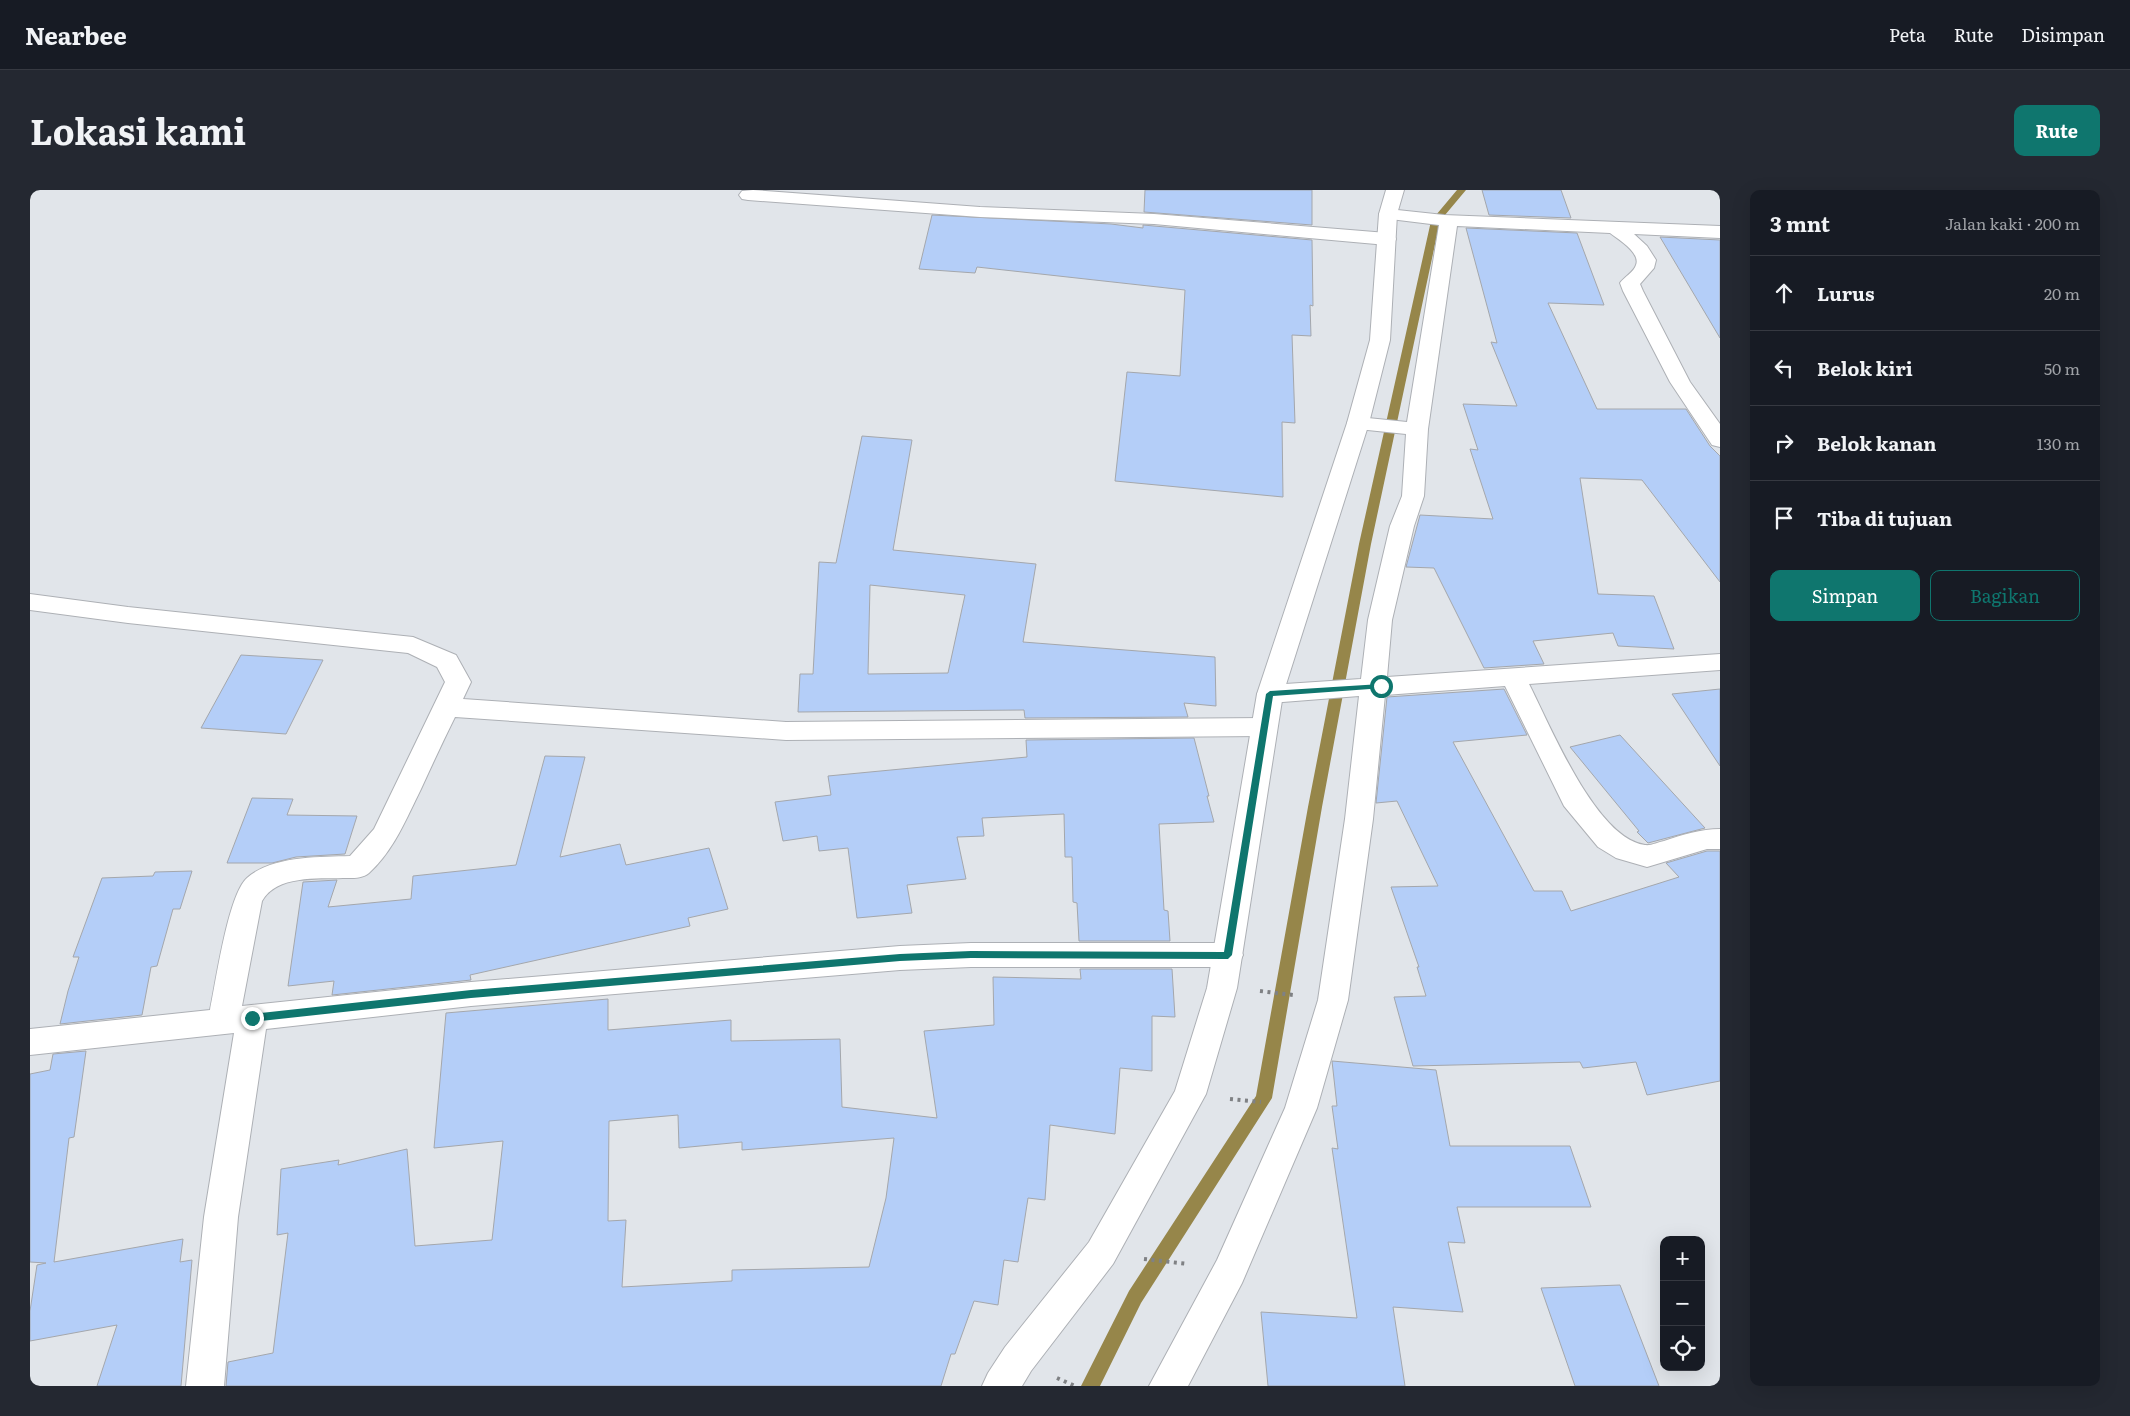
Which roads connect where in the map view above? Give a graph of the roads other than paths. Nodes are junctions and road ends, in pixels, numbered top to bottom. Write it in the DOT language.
graph roads {
  1 [pos="748,195"];
  2 [pos="1394,215"];
  3 [pos="1446,220"];
  4 [pos="1614,226"];
  5 [pos="1720,232"];
  6 [pos="1363,424"];
  7 [pos="1408,427"];
  8 [pos="1720,440"];
  9 [pos="30,602"];
  10 [pos="1720,662"];
  11 [pos="1513,677"];
  12 [pos="1373,686"];
  13 [pos="1270,694"];
  14 [pos="446,707"];
  15 [pos="1264,727"];
  16 [pos="1720,839"];
  17 [pos="1228,955"];
  18 [pos="237,1019"];
  19 [pos="30,1042"];
  20 [pos="205,1386"];
  21 [pos="1001,1386"];
  22 [pos="1168,1386"];
  1 -- 2 [label="street"];
  2 -- 3 [label="street"];
  2 -- 6 [label="street"];
  3 -- 4 [label="street"];
  3 -- 7 [label="street"];
  4 -- 5 [label="street"];
  4 -- 8 [label="street"];
  6 -- 7 [label="street"];
  6 -- 13 [label="street"];
  7 -- 12 [label="street"];
  9 -- 14 [label="street"];
  10 -- 11 [label="street"];
  11 -- 12 [label="street"];
  11 -- 16 [label="street"];
  12 -- 13 [label="street"];
  12 -- 22 [label="street"];
  13 -- 15 [label="street"];
  14 -- 15 [label="street"];
  14 -- 18 [label="street"];
  15 -- 17 [label="street"];
  17 -- 18 [label="street"];
  17 -- 21 [label="street"];
  18 -- 19 [label="street"];
  18 -- 20 [label="street"];
}
